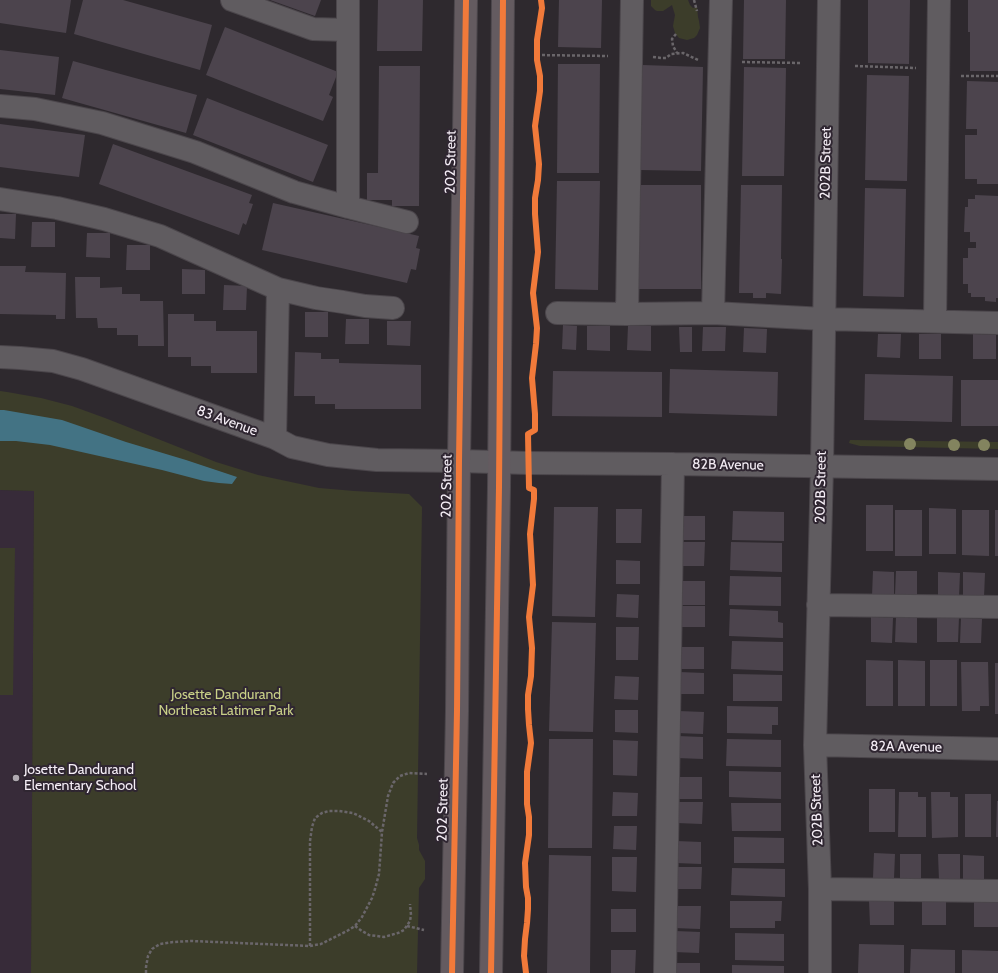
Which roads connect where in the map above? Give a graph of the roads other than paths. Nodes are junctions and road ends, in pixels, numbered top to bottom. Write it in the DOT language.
graph roads {
  1 [pos="232,0"];
  2 [pos="348,0"];
  3 [pos="466,0"];
  4 [pos="503,0"];
  5 [pos="632,0"];
  6 [pos="721,0"];
  7 [pos="829,0"];
  8 [pos="939,0"];
  9 [pos="348,30"];
  10 [pos="0,106"];
  11 [pos="0,199"];
  12 [pos="348,208"];
  13 [pos="407,222"];
  14 [pos="278,290"];
  15 [pos="393,308"];
  16 [pos="556,313"];
  17 [pos="713,313"];
  18 [pos="627,314"];
  19 [pos="824,319"];
  20 [pos="935,321"];
  21 [pos="998,323"];
  22 [pos="0,357"];
  23 [pos="275,438"];
  24 [pos="459,461"];
  25 [pos="499,462"];
  26 [pos="672,464"];
  27 [pos="822,466"];
  28 [pos="998,469"];
  29 [pos="818,605"];
  30 [pos="998,607"];
  31 [pos="815,745"];
  32 [pos="998,749"];
  33 [pos="820,889"];
  34 [pos="998,891"];
  35 [pos="452,973"];
  36 [pos="491,973"];
  37 [pos="665,973"];
  38 [pos="820,973"];
  1 -- 9 [label="street"];
  2 -- 9 [label="street"];
  3 -- 24 [label="main road, 202 Street"];
  4 -- 25 [label="main road"];
  5 -- 18 [label="street"];
  6 -- 17 [label="street"];
  7 -- 19 [label="street, 202B Street"];
  8 -- 20 [label="street"];
  9 -- 12 [label="street"];
  10 -- 12 [label="street"];
  11 -- 14 [label="street"];
  12 -- 13 [label="street"];
  14 -- 15 [label="street"];
  14 -- 23 [label="street"];
  16 -- 18 [label="street"];
  17 -- 18 [label="street"];
  17 -- 19 [label="street"];
  19 -- 20 [label="street"];
  19 -- 27 [label="street, 202B Street"];
  20 -- 21 [label="street"];
  22 -- 23 [label="street, 83 Avenue"];
  23 -- 24 [label="street, 83 Avenue"];
  24 -- 25 [label="street, 82B Avenue"];
  24 -- 35 [label="main road, 202 Street"];
  25 -- 26 [label="street, 82B Avenue"];
  25 -- 36 [label="main road"];
  26 -- 27 [label="street, 82B Avenue"];
  26 -- 37 [label="street"];
  27 -- 28 [label="street, 82B Avenue"];
  27 -- 29 [label="street, 202B Street"];
  29 -- 30 [label="street"];
  29 -- 31 [label="street, 202B Street"];
  31 -- 32 [label="street, 82A Avenue"];
  31 -- 33 [label="street, 202B Street"];
  33 -- 34 [label="street"];
  33 -- 38 [label="street, 202B Street"];
}
